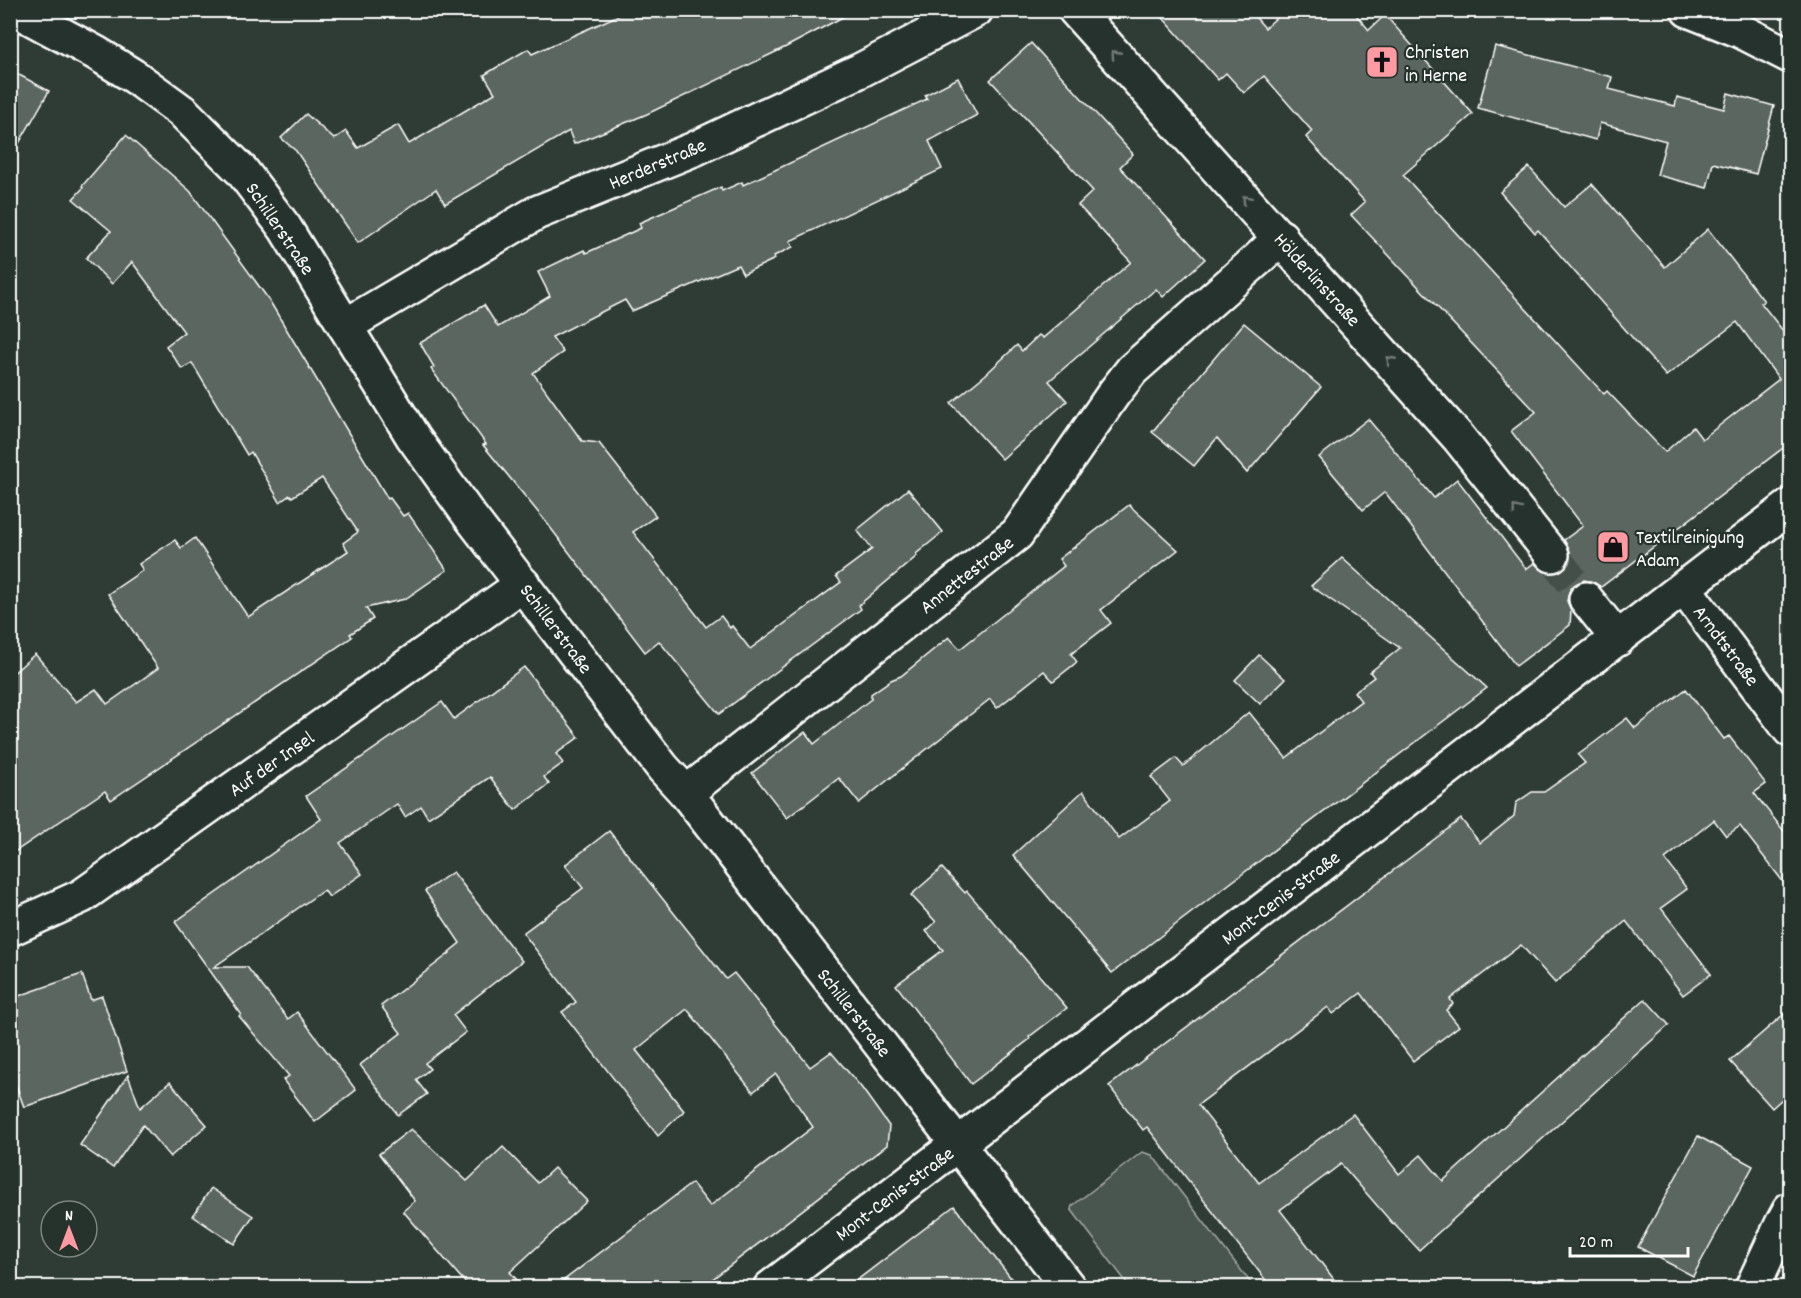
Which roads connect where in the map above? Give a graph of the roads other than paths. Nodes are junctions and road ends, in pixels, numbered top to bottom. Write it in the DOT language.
graph roads {
  1 [pos="16,10"];
  2 [pos="976,10"];
  3 [pos="1075,10"];
  4 [pos="1688,10"];
  5 [pos="1791,56"];
  6 [pos="1281,237"];
  7 [pos="345,326"];
  8 [pos="1791,506"];
  9 [pos="1552,555"];
  10 [pos="523,584"];
  11 [pos="1684,588"];
  12 [pos="1586,599"];
  13 [pos="1618,639"];
  14 [pos="1791,730"];
  15 [pos="686,793"];
  16 [pos="10,929"];
  17 [pos="957,1145"];
  18 [pos="1791,1209"];
  19 [pos="770,1287"];
  20 [pos="1069,1287"];
  21 [pos="1752,1287"];
  1 -- 7 [label="street, Schillerstraße"];
  2 -- 7 [label="street, Herderstraße"];
  6 -- 3 [label="street, Hölderlinstraße, one-way"];
  4 -- 5 [label="street"];
  9 -- 6 [label="street, Hölderlinstraße, one-way"];
  6 -- 15 [label="street, Annettestraße"];
  7 -- 10 [label="street, Schillerstraße"];
  8 -- 11 [label="street, Mont-Cenis-Straße"];
  10 -- 15 [label="street, Schillerstraße"];
  10 -- 16 [label="street, Auf der Insel"];
  11 -- 13 [label="street, Mont-Cenis-Straße"];
  11 -- 14 [label="street, Arndtstraße"];
  12 -- 13 [label="street"];
  13 -- 17 [label="street, Mont-Cenis-Straße"];
  15 -- 17 [label="street, Schillerstraße"];
  17 -- 19 [label="street, Mont-Cenis-Straße"];
  17 -- 20 [label="street, Schillerstraße"];
  18 -- 21 [label="street"];
}
